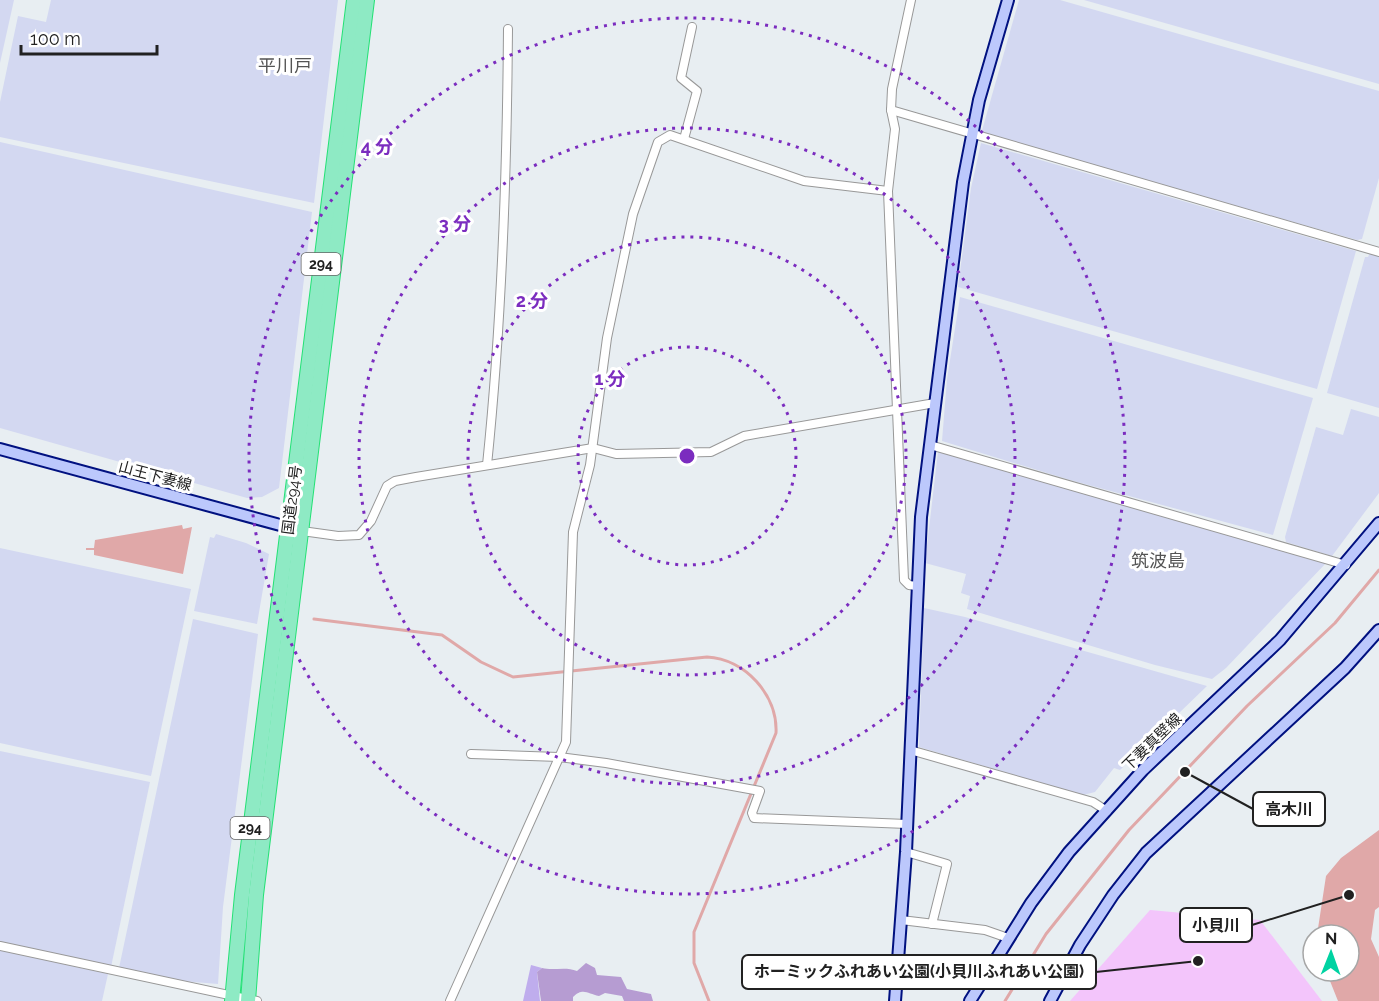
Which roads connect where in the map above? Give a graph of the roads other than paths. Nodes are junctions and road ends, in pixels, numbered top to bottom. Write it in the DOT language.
graph roads {
  1 [pos="354,0"];
  2 [pos="367,0"];
  3 [pos="911,0"];
  4 [pos="1008,0"];
  5 [pos="692,27"];
  6 [pos="508,29"];
  7 [pos="891,110"];
  8 [pos="972,135"];
  9 [pos="684,139"];
  10 [pos="888,191"];
  11 [pos="1379,252"];
  12 [pos="935,403"];
  13 [pos="895,409"];
  14 [pos="930,445"];
  15 [pos="593,448"];
  16 [pos="0,449"];
  17 [pos="487,465"];
  18 [pos="1379,523"];
  19 [pos="295,529"];
  20 [pos="1346,565"];
  21 [pos="916,586"];
  22 [pos="1379,630"];
  23 [pos="909,750"];
  24 [pos="471,754"];
  25 [pos="559,757"];
  26 [pos="1107,811"];
  27 [pos="907,824"];
  28 [pos="906,852"];
  29 [pos="901,920"];
  30 [pos="932,924"];
  31 [pos="1008,938"];
  32 [pos="0,946"];
  33 [pos="232,999"];
  34 [pos="251,1000"];
  35 [pos="450,1001"];
  36 [pos="895,1001"];
  37 [pos="970,1001"];
  38 [pos="1050,1001"];
  1 -- 19 [label="highway, 国道294号 / 294"];
  2 -- 19 [label="highway, 国道294号 / 294"];
  3 -- 7 [label="street"];
  4 -- 8 [label="street"];
  5 -- 9 [label="street"];
  6 -- 17 [label="street"];
  7 -- 8 [label="street"];
  7 -- 10 [label="street"];
  8 -- 11 [label="street"];
  8 -- 12 [label="street"];
  9 -- 10 [label="street"];
  9 -- 15 [label="street"];
  10 -- 13 [label="street"];
  12 -- 13 [label="street"];
  12 -- 14 [label="street"];
  13 -- 15 [label="street"];
  13 -- 21 [label="street"];
  14 -- 20 [label="street"];
  14 -- 21 [label="street"];
  15 -- 17 [label="street"];
  15 -- 25 [label="street"];
  16 -- 19 [label="street, 山王下妻線"];
  17 -- 19 [label="street"];
  18 -- 20 [label="street, 下妻真壁線"];
  19 -- 33 [label="highway, 国道294号 / 294"];
  19 -- 34 [label="highway, 国道294号 / 294"];
  20 -- 26 [label="street, 下妻真壁線"];
  21 -- 23 [label="street"];
  22 -- 38 [label="street"];
  23 -- 26 [label="street"];
  23 -- 27 [label="street"];
  24 -- 25 [label="street"];
  25 -- 27 [label="street"];
  25 -- 35 [label="street"];
  26 -- 31 [label="street, 下妻真壁線"];
  27 -- 28 [label="street"];
  28 -- 29 [label="street"];
  28 -- 30 [label="street"];
  29 -- 30 [label="street"];
  29 -- 36 [label="street"];
  30 -- 31 [label="street"];
  31 -- 37 [label="street, 下妻真壁線"];
  32 -- 33 [label="street"];
  33 -- 34 [label="street"];
}
